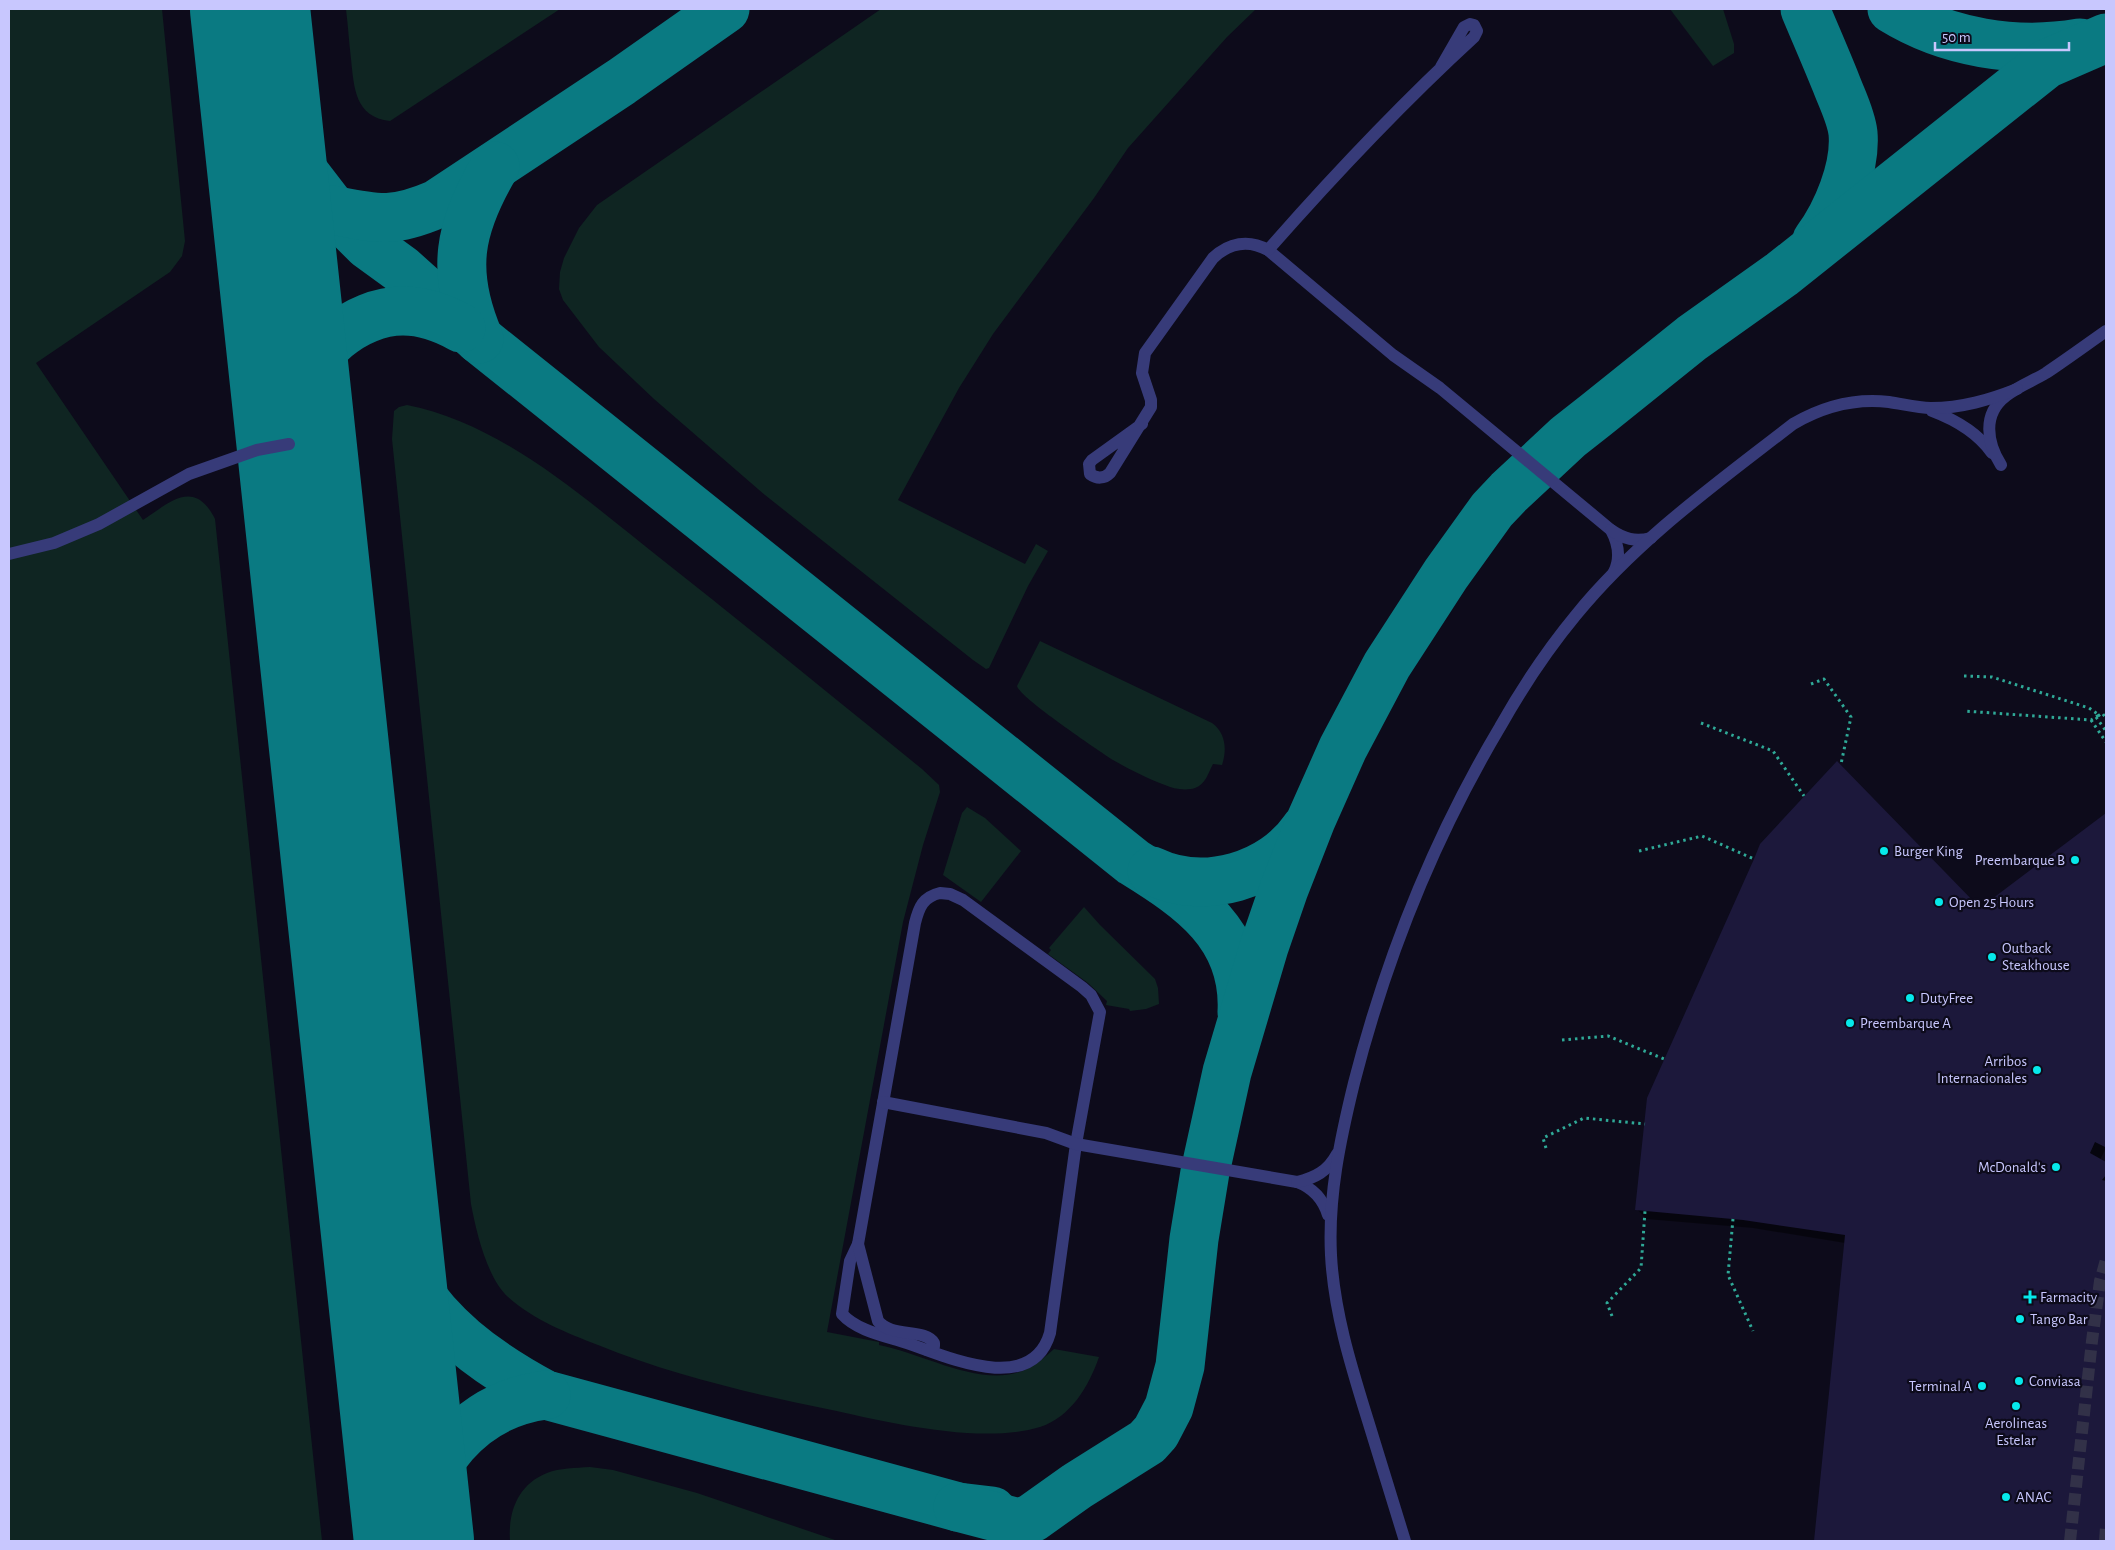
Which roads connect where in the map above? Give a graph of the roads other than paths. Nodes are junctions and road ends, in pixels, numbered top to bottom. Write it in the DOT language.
graph roads {
  1 [pos="1441,67"];
  2 [pos="1268,250"];
  3 [pos="2106,331"];
  4 [pos="2017,388"];
  5 [pos="1909,406"];
  6 [pos="1142,424"];
  7 [pos="289,444"];
  8 [pos="1611,530"];
  9 [pos="1650,538"];
  10 [pos="9,554"];
  11 [pos="1613,575"];
  12 [pos="883,1102"];
  13 [pos="1076,1144"];
  14 [pos="1340,1147"];
  15 [pos="1297,1182"];
  16 [pos="1330,1220"];
  17 [pos="858,1244"];
  18 [pos="927,1350"];
  19 [pos="1404,1541"];
  1 -- 2 [label="lane"];
  2 -- 6 [label="lane"];
  2 -- 8 [label="lane"];
  3 -- 4 [label="lane"];
  4 -- 5 [label="lane"];
  4 -- 5 [label="lane"];
  5 -- 9 [label="lane"];
  6 -- 6 [label="lane"];
  7 -- 10 [label="lane"];
  8 -- 9 [label="lane"];
  8 -- 11 [label="lane"];
  9 -- 11 [label="lane"];
  11 -- 14 [label="lane"];
  12 -- 13 [label="lane"];
  12 -- 13 [label="lane"];
  12 -- 17 [label="lane"];
  13 -- 15 [label="lane"];
  13 -- 18 [label="lane"];
  14 -- 15 [label="lane"];
  14 -- 16 [label="lane"];
  15 -- 16 [label="lane"];
  16 -- 19 [label="lane"];
  17 -- 18 [label="lane"];
  17 -- 18 [label="lane"];
}
